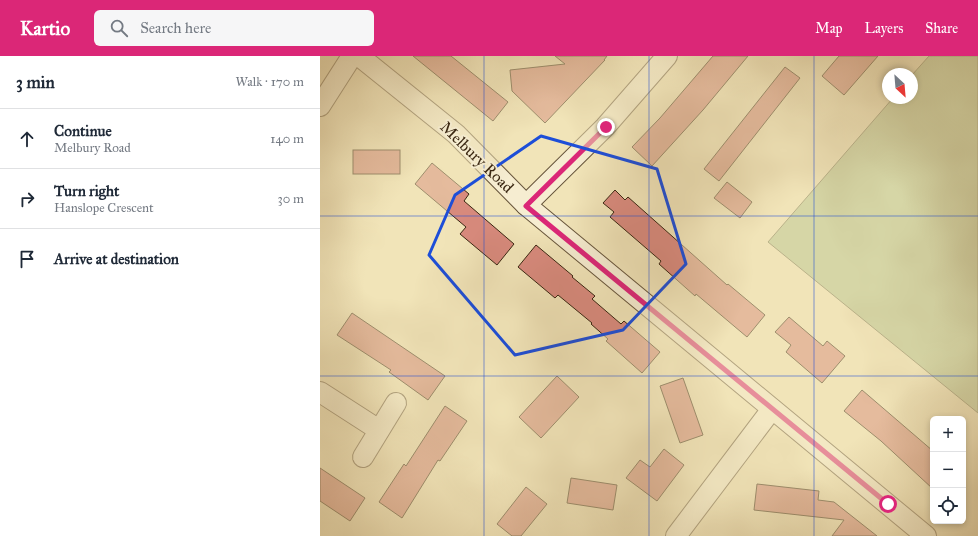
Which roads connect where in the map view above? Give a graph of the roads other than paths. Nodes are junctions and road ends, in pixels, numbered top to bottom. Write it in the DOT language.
graph roads {
  1 [pos="352,56"];
  2 [pos="359,56"];
  3 [pos="667,56"];
  4 [pos="320,106"];
  5 [pos="526,206"];
  6 [pos="320,392"];
  7 [pos="396,404"];
  8 [pos="772,409"];
  9 [pos="380,430"];
  10 [pos="363,457"];
  11 [pos="676,536"];
  12 [pos="926,536"];
  1 -- 4 [label="street"];
  2 -- 5 [label="street, Melbury Road"];
  3 -- 5 [label="street"];
  5 -- 8 [label="street, Melbury Road"];
  6 -- 9 [label="street"];
  7 -- 9 [label="street"];
  8 -- 11 [label="street"];
  8 -- 12 [label="street, Melbury Road"];
  9 -- 10 [label="street"];
}
